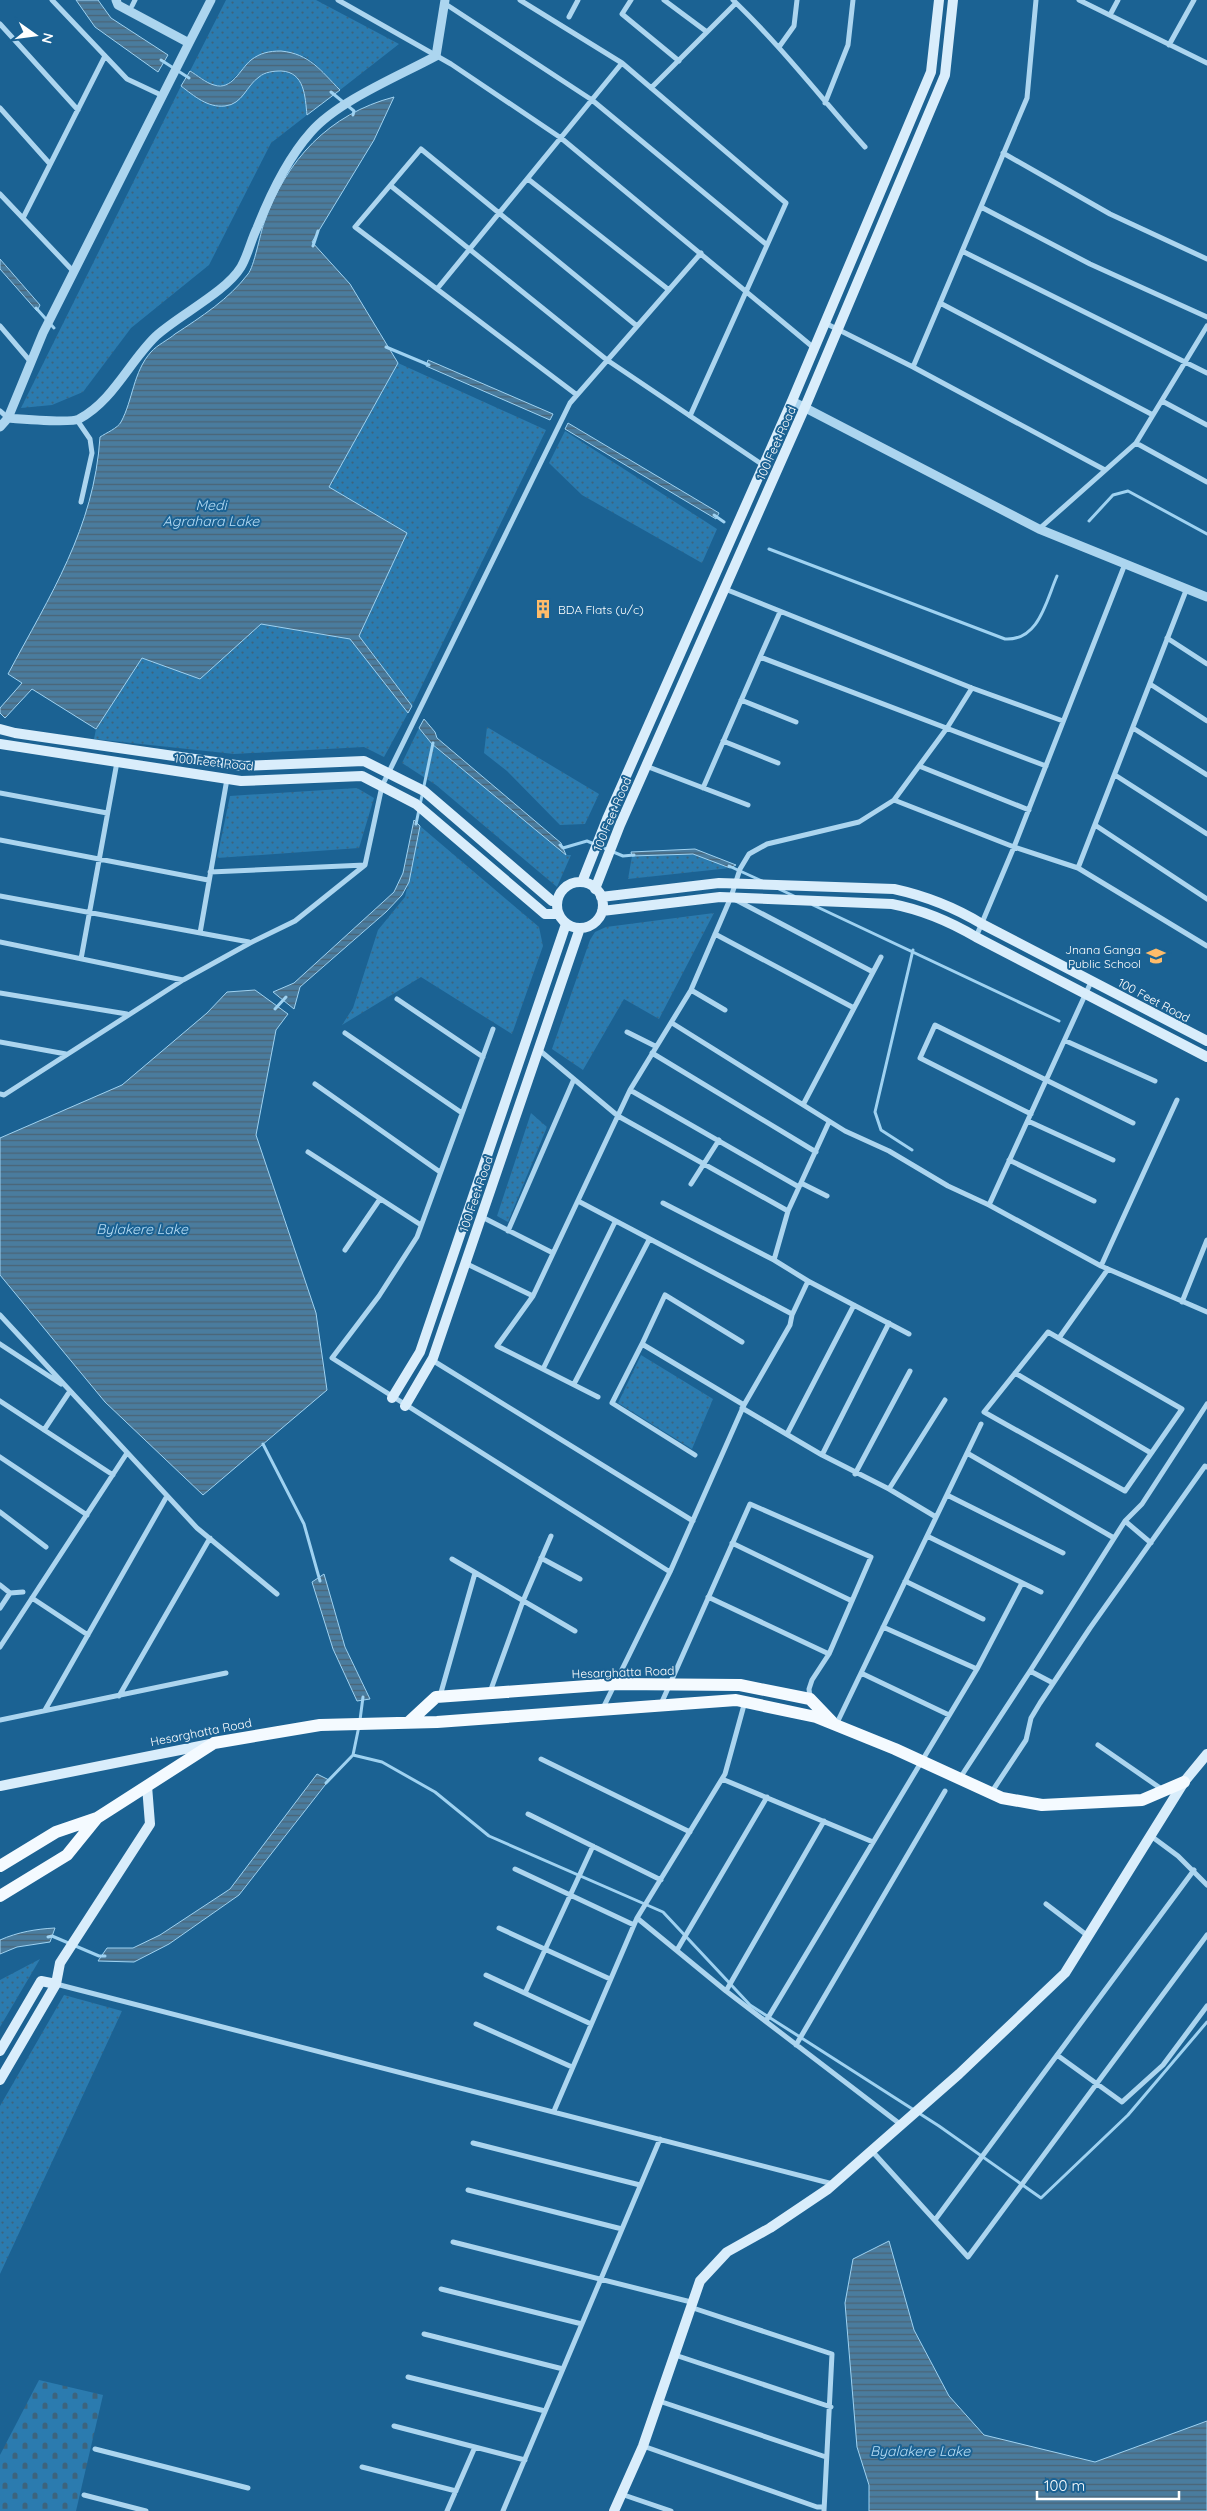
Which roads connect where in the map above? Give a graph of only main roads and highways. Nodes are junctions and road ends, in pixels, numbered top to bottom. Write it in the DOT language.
graph roads {
  1 [pos="939,0"];
  2 [pos="953,0"];
  3 [pos="4,730"];
  4 [pos="2,744"];
  5 [pos="582,882"];
  6 [pos="598,893"];
  7 [pos="557,901"];
  8 [pos="602,911"];
  9 [pos="559,914"];
  10 [pos="566,924"];
  11 [pos="580,928"];
  12 [pos="1207,1041"];
  13 [pos="1207,1057"];
  14 [pos="392,1398"];
  15 [pos="405,1406"];
  16 [pos="409,1722"];
  17 [pos="836,1725"];
  18 [pos="214,1743"];
  19 [pos="1207,1754"];
  20 [pos="1184,1782"];
  21 [pos="0,1786"];
  22 [pos="147,1786"];
  23 [pos="97,1818"];
  24 [pos="0,1866"];
  25 [pos="0,1896"];
  26 [pos="56,1984"];
  27 [pos="0,2051"];
  28 [pos="0,2080"];
  29 [pos="614,2511"];
  1 -- 5 [label="main road, 100 Feet Road"];
  2 -- 6 [label="main road, 100 Feet Road"];
  3 -- 7 [label="main road, 100 Feet Road"];
  4 -- 9 [label="main road, 100 Feet Road"];
  5 -- 6 [label="main road"];
  5 -- 7 [label="main road"];
  6 -- 8 [label="main road"];
  6 -- 12 [label="main road, 100 Feet Road"];
  7 -- 9 [label="main road"];
  8 -- 11 [label="main road"];
  8 -- 13 [label="main road"];
  9 -- 10 [label="main road"];
  10 -- 11 [label="main road"];
  10 -- 14 [label="main road, 100 Feet Road"];
  11 -- 15 [label="main road, 100 Feet Road"];
  16 -- 17 [label="main road, Hesarghatta Road"];
  16 -- 17 [label="main road, Hesarghatta Road"];
  16 -- 18 [label="main road, Hesarghatta Road"];
  17 -- 20 [label="main road, Hesarghatta Road"];
  18 -- 21 [label="main road, Hesarghatta Road"];
  18 -- 22 [label="main road"];
  19 -- 20 [label="main road, Hesarghatta Road"];
  20 -- 29 [label="main road"];
  22 -- 23 [label="main road"];
  22 -- 26 [label="main road"];
  23 -- 24 [label="main road"];
  23 -- 25 [label="main road"];
  26 -- 27 [label="main road"];
  26 -- 28 [label="main road"];
}
